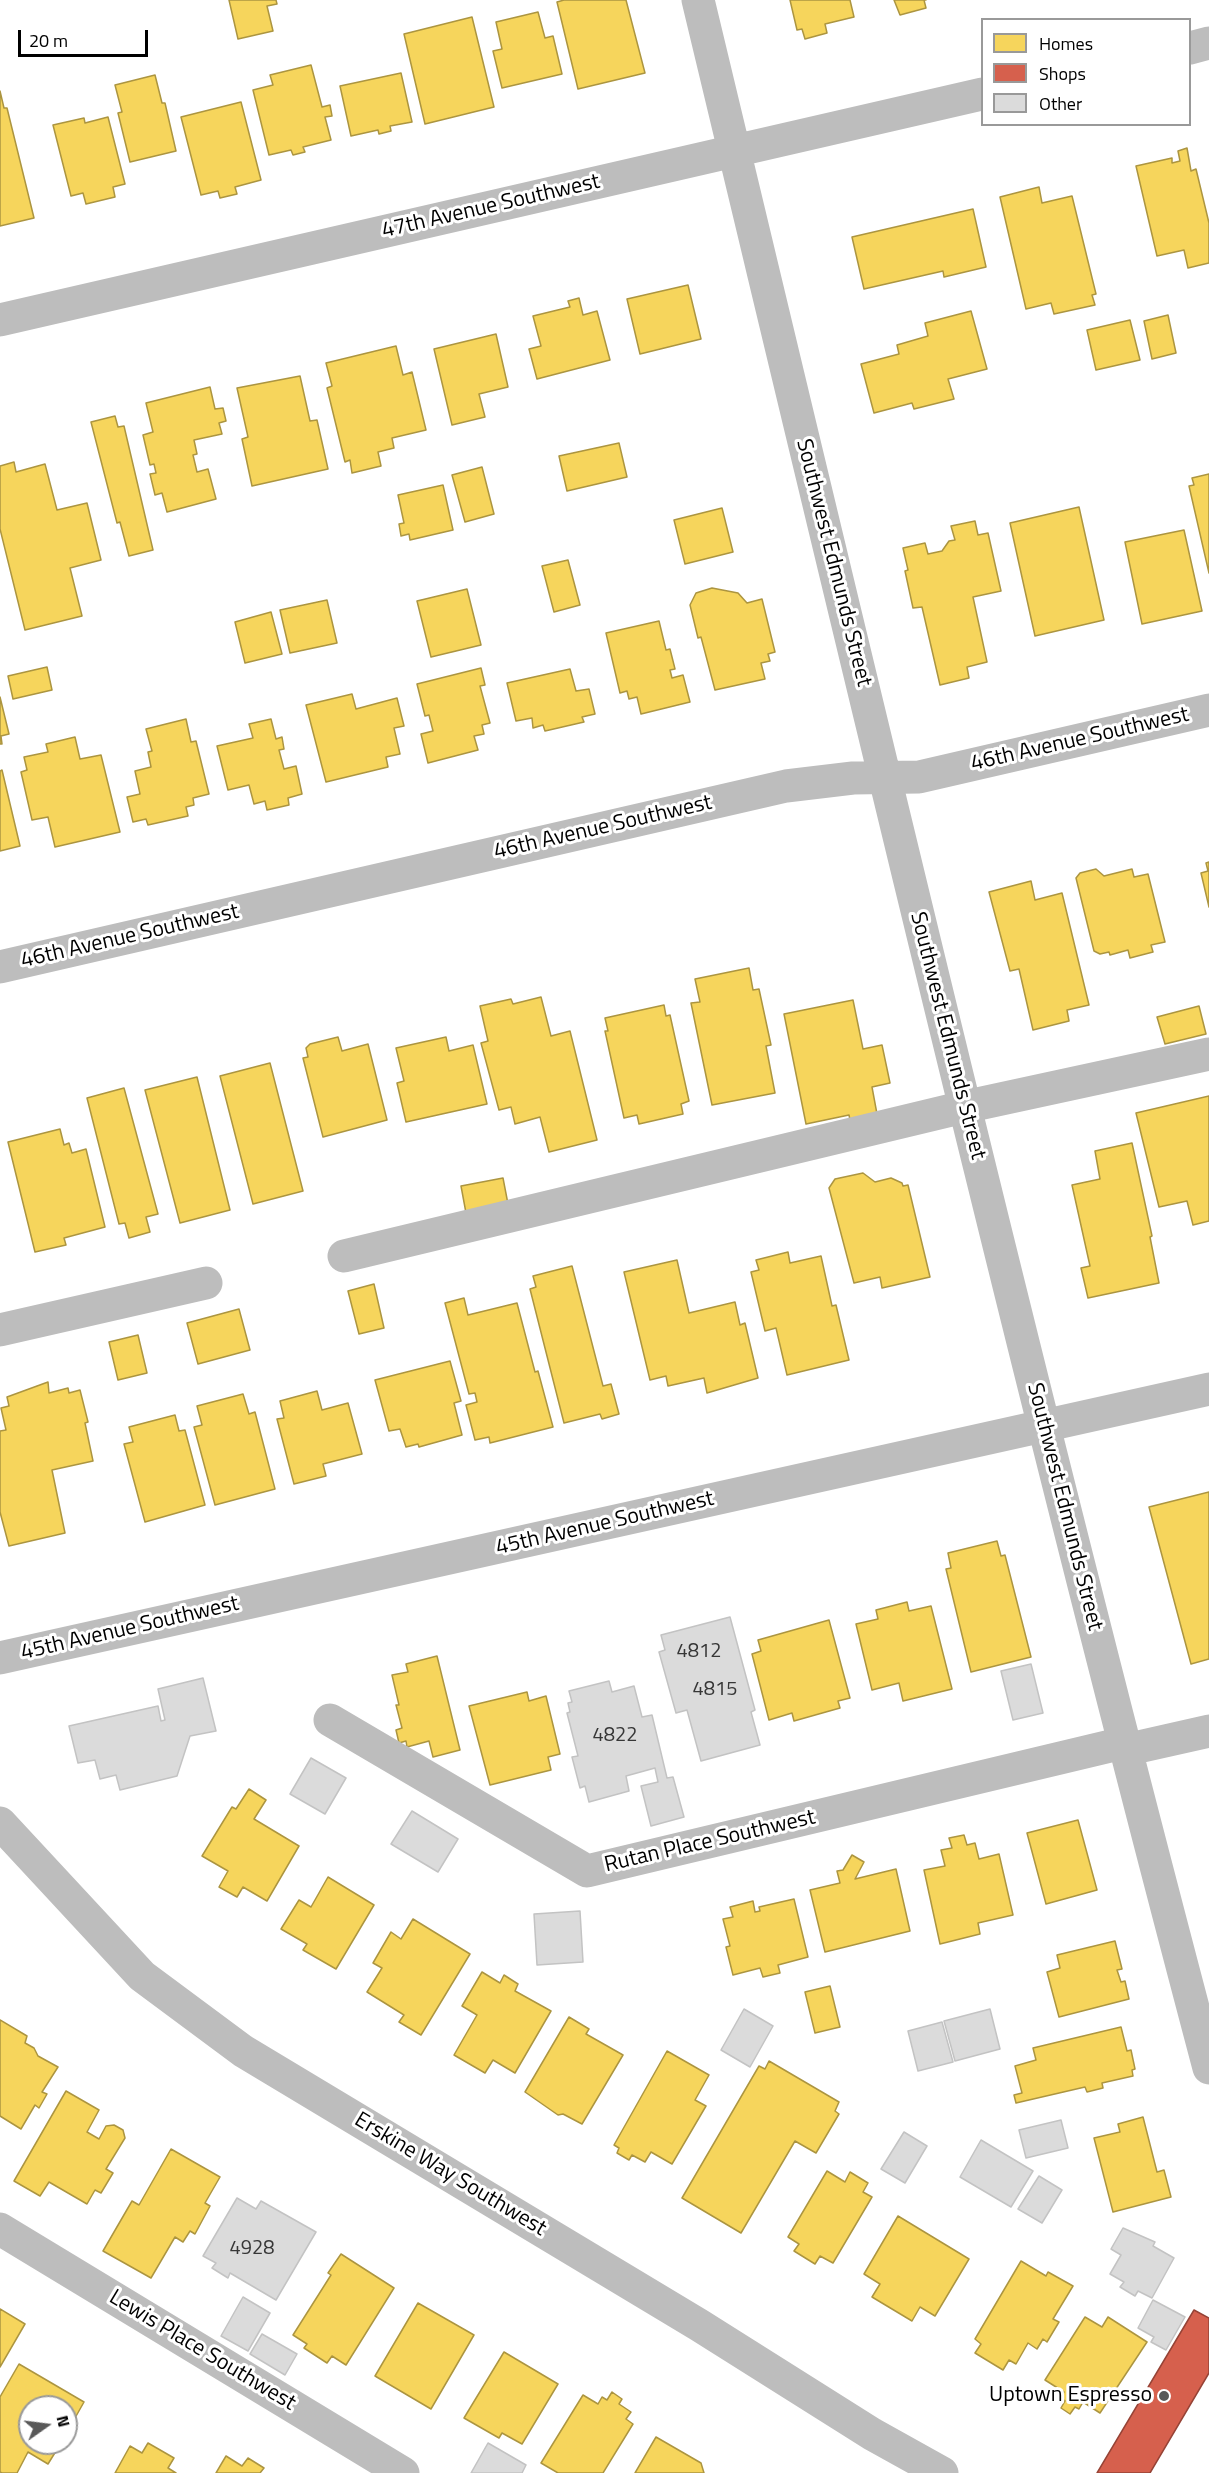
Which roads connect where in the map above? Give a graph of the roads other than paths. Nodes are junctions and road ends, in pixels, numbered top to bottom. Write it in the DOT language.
graph roads {
  1 [pos="699,0"];
  2 [pos="1209,43"];
  3 [pos="1191,48"];
  4 [pos="981,94"];
  5 [pos="735,150"];
  6 [pos="0,320"];
  7 [pos="1209,710"];
  8 [pos="884,777"];
  9 [pos="0,967"];
  10 [pos="1209,1054"];
  11 [pos="964,1107"];
  12 [pos="344,1256"];
  13 [pos="206,1283"];
  14 [pos="0,1330"];
  15 [pos="1209,1389"];
  16 [pos="1043,1427"];
  17 [pos="0,1658"];
  18 [pos="330,1720"];
  19 [pos="1209,1731"];
  20 [pos="1124,1747"];
  21 [pos="0,1823"];
  22 [pos="1209,2068"];
  23 [pos="0,2229"];
  24 [pos="934,2469"];
  25 [pos="403,2473"];
  26 [pos="889,2473"];
  1 -- 5 [label="street, Southwest Edmunds Street"];
  2 -- 3 [label="street"];
  4 -- 5 [label="street, 47th Avenue Southwest"];
  5 -- 6 [label="street, 47th Avenue Southwest"];
  5 -- 8 [label="street, Southwest Edmunds Street"];
  7 -- 8 [label="street, 46th Avenue Southwest"];
  8 -- 9 [label="street, 46th Avenue Southwest"];
  8 -- 11 [label="street, Southwest Edmunds Street"];
  10 -- 11 [label="street"];
  11 -- 12 [label="street"];
  11 -- 16 [label="street, Southwest Edmunds Street"];
  13 -- 14 [label="street"];
  15 -- 16 [label="street, 45th Avenue Southwest"];
  16 -- 17 [label="street, 45th Avenue Southwest"];
  16 -- 20 [label="street, Southwest Edmunds Street"];
  18 -- 20 [label="street, Rutan Place Southwest"];
  19 -- 20 [label="street, Rutan Place Southwest"];
  20 -- 22 [label="street, Southwest Edmunds Street"];
  21 -- 24 [label="street, Erskine Way Southwest"];
  23 -- 25 [label="street, Lewis Place Southwest"];
  24 -- 26 [label="street"];
}
